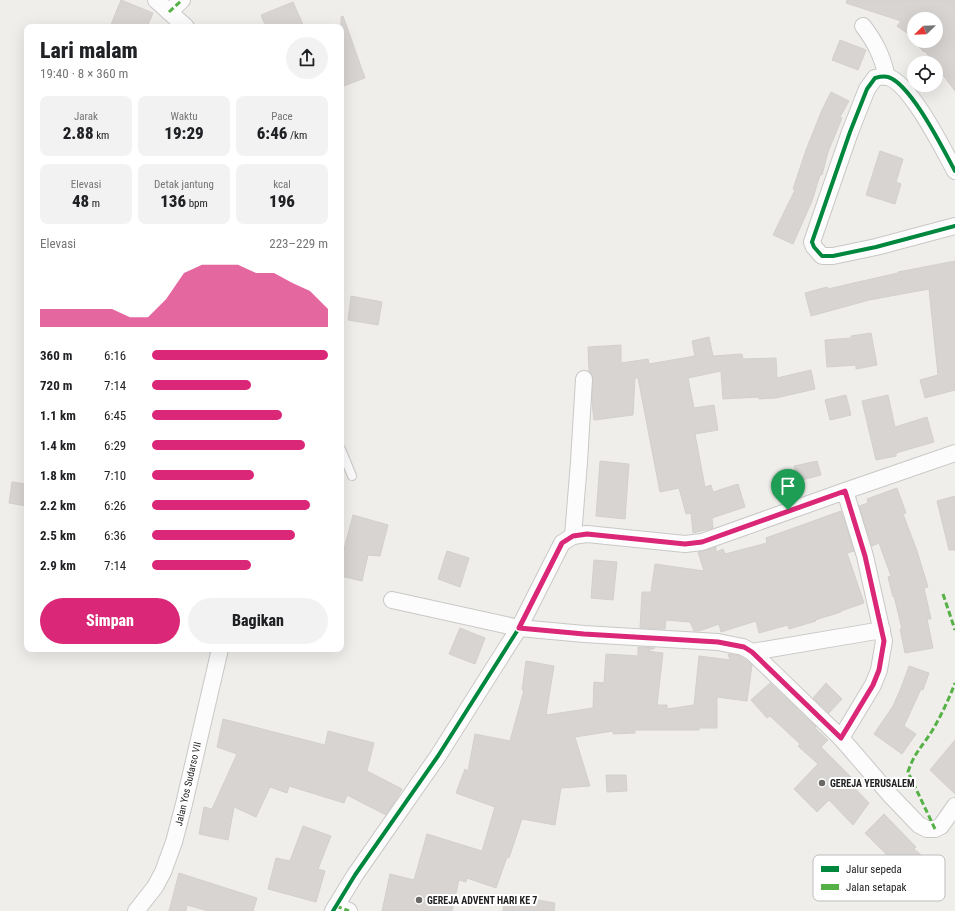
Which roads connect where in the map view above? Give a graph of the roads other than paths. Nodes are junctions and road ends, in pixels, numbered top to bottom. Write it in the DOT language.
graph roads {
  1 [pos="156,0"];
  2 [pos="182,0"];
  3 [pos="170,12"];
  4 [pos="183,24"];
  5 [pos="863,26"];
  6 [pos="887,77"];
  7 [pos="955,171"];
  8 [pos="955,226"];
  9 [pos="584,379"];
  10 [pos="955,453"];
  11 [pos="344,456"];
  12 [pos="352,476"];
  13 [pos="845,491"];
  14 [pos="573,536"];
  15 [pos="392,600"];
  16 [pos="519,628"];
  17 [pos="882,630"];
  18 [pos="219,652"];
  19 [pos="752,652"];
  20 [pos="841,738"];
  21 [pos="955,806"];
  22 [pos="339,909"];
  23 [pos="136,911"];
  1 -- 3 [label="street"];
  2 -- 3 [label="street"];
  3 -- 4 [label="street"];
  5 -- 6 [label="street"];
  6 -- 7 [label="street"];
  6 -- 8 [label="street"];
  9 -- 14 [label="street"];
  10 -- 13 [label="street"];
  11 -- 12 [label="lane"];
  13 -- 14 [label="street"];
  13 -- 17 [label="street"];
  14 -- 16 [label="street"];
  15 -- 16 [label="street"];
  16 -- 19 [label="street"];
  16 -- 22 [label="street"];
  17 -- 19 [label="street"];
  17 -- 20 [label="street"];
  18 -- 23 [label="street, Jalan Yos Sudarso VII"];
  19 -- 20 [label="street"];
  20 -- 21 [label="street"];
}
